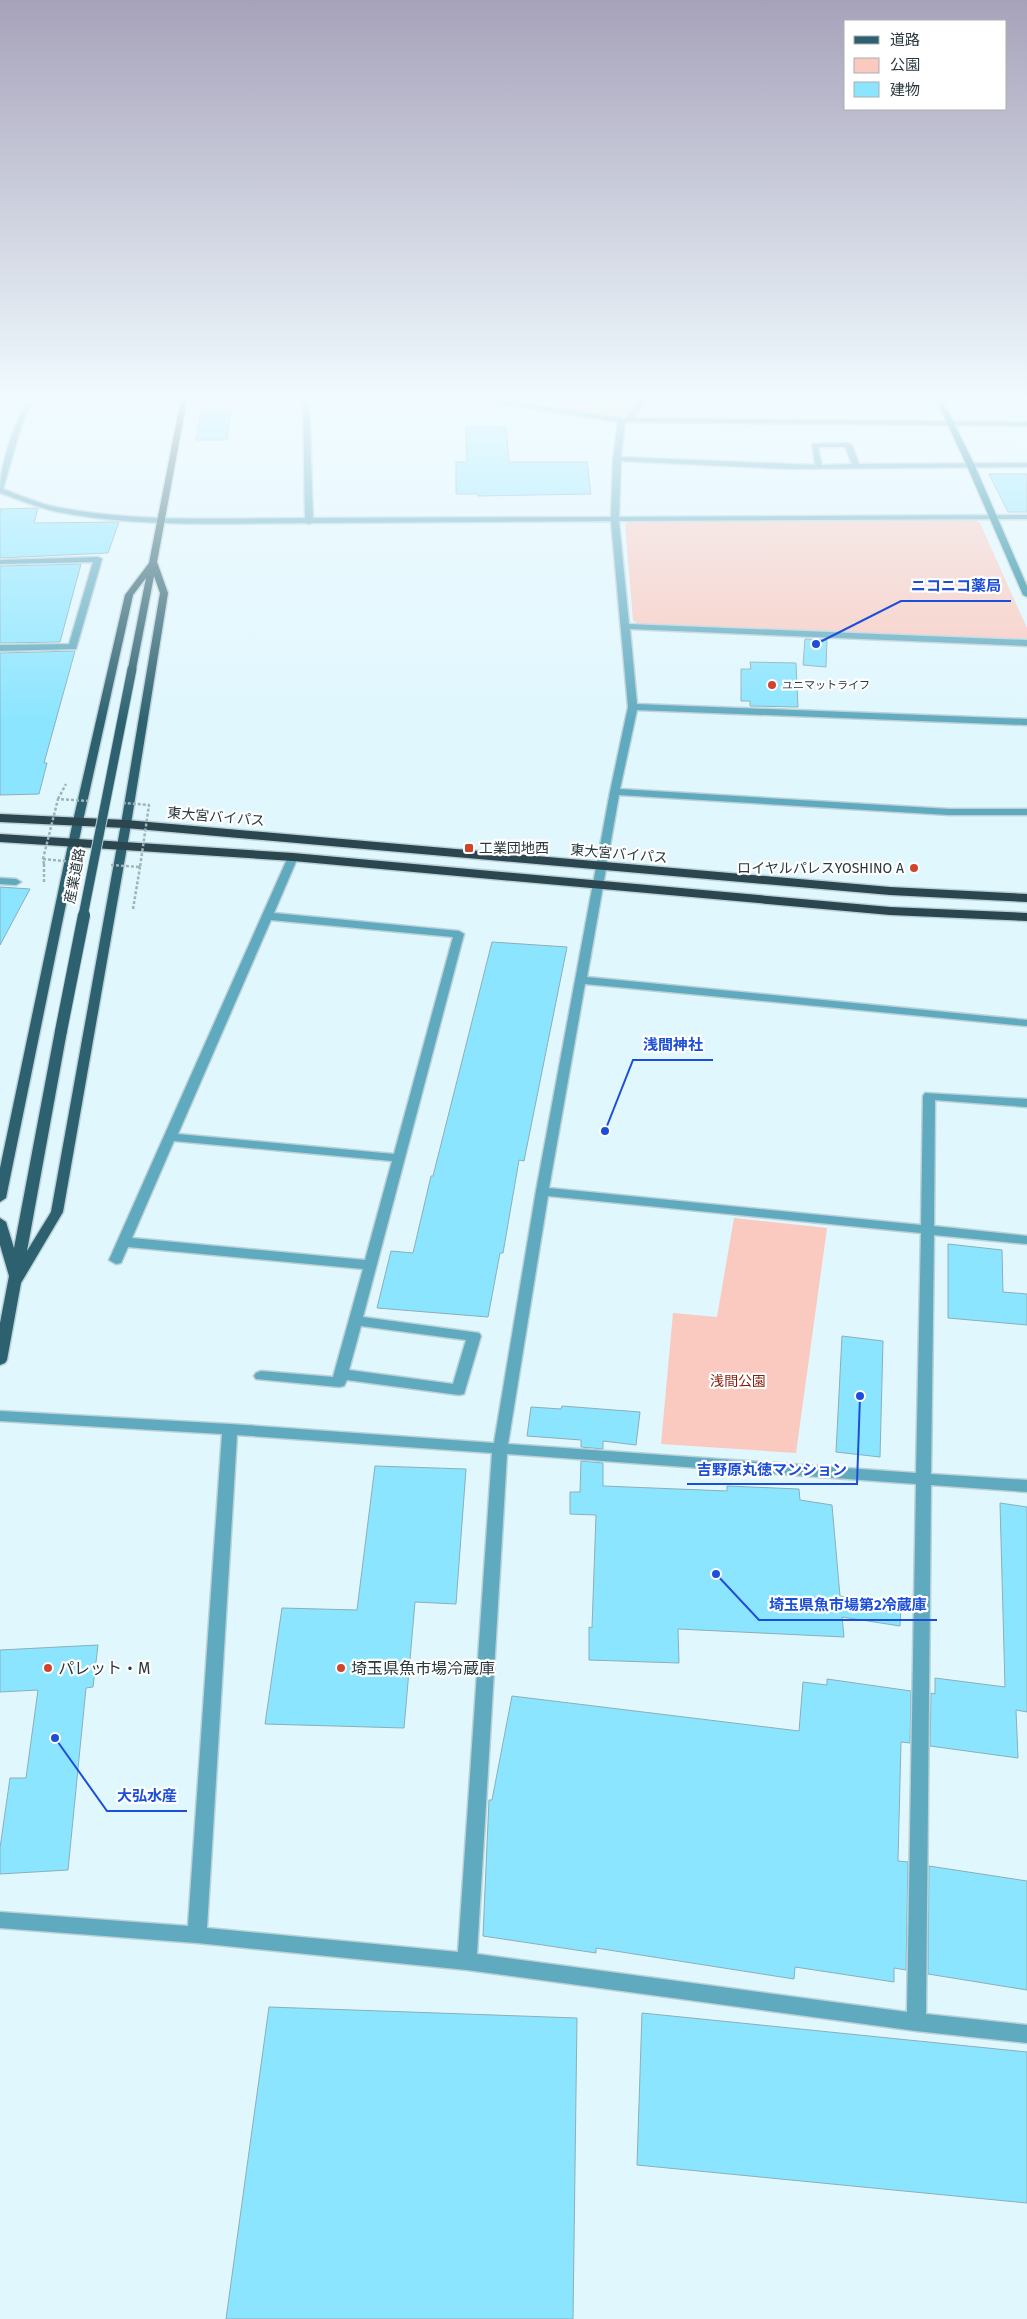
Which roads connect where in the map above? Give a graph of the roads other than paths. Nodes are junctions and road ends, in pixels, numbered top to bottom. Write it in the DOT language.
graph roads {
  1 [pos="50,507"];
  2 [pos="163,507"];
  3 [pos="309,507"];
  4 [pos="615,507"];
  5 [pos="990,507"];
  6 [pos="994,517"];
  7 [pos="1027,517"];
  8 [pos="615,519"];
  9 [pos="160,521"];
  10 [pos="309,522"];
  11 [pos="0,562"];
  12 [pos="153,562"];
  13 [pos="1023,575"];
  14 [pos="1027,595"];
  15 [pos="625,626"];
  16 [pos="1027,643"];
  17 [pos="0,648"];
  18 [pos="633,707"];
  19 [pos="1027,722"];
  20 [pos="615,792"];
  21 [pos="1027,812"];
  22 [pos="0,818"];
  23 [pos="78,821"];
  24 [pos="126,824"];
  25 [pos="0,838"];
  26 [pos="74,842"];
  27 [pos="122,846"];
  28 [pos="293,857"];
  29 [pos="601,867"];
  30 [pos="0,881"];
  31 [pos="16,882"];
  32 [pos="597,886"];
  33 [pos="1027,898"];
  34 [pos="268,916"];
  35 [pos="1027,917"];
  36 [pos="580,980"];
  37 [pos="1027,1023"];
  38 [pos="1027,1103"];
  39 [pos="170,1137"];
  40 [pos="399,1158"];
  41 [pos="542,1190"];
  42 [pos="0,1198"];
  43 [pos="0,1222"];
  44 [pos="928,1230"];
  45 [pos="1027,1240"];
  46 [pos="124,1242"];
  47 [pos="116,1260"];
  48 [pos="370,1265"];
  49 [pos="16,1280"];
  50 [pos="355,1321"];
  51 [pos="0,1360"];
  52 [pos="341,1374"];
  53 [pos="261,1376"];
  54 [pos="0,1416"];
  55 [pos="230,1430"];
  56 [pos="500,1449"];
  57 [pos="925,1478"];
  58 [pos="1027,1486"];
  59 [pos="0,1920"];
  60 [pos="197,1935"];
  61 [pos="467,1961"];
  62 [pos="916,2022"];
  63 [pos="1027,2034"];
  1 -- 9 [label="street"];
  2 -- 9 [label="main road, 産業道路"];
  3 -- 10 [label="street"];
  4 -- 8 [label="street"];
  5 -- 6 [label="street"];
  6 -- 7 [label="street"];
  6 -- 8 [label="street"];
  6 -- 13 [label="street"];
  8 -- 10 [label="street"];
  8 -- 15 [label="street"];
  9 -- 10 [label="street"];
  9 -- 12 [label="main road, 産業道路"];
  11 -- 17 [label="street"];
  12 -- 23 [label="main road"];
  12 -- 24 [label="main road"];
  12 -- 49 [label="main road, 産業道路, bridge"];
  13 -- 14 [label="street"];
  15 -- 16 [label="street"];
  15 -- 18 [label="street"];
  18 -- 19 [label="street"];
  18 -- 20 [label="street"];
  20 -- 21 [label="street"];
  20 -- 29 [label="street"];
  22 -- 23 [label="highway, 東大宮バイパス"];
  23 -- 24 [label="highway, 東大宮バイパス"];
  23 -- 26 [label="main road"];
  24 -- 27 [label="main road"];
  24 -- 29 [label="highway, 東大宮バイパス"];
  25 -- 26 [label="highway"];
  26 -- 27 [label="highway"];
  26 -- 42 [label="main road"];
  27 -- 28 [label="highway"];
  27 -- 49 [label="main road"];
  28 -- 32 [label="highway"];
  28 -- 34 [label="street"];
  29 -- 32 [label="street"];
  29 -- 33 [label="highway, 東大宮バイパス"];
  30 -- 31 [label="street"];
  32 -- 35 [label="highway"];
  32 -- 36 [label="street"];
  34 -- 39 [label="street"];
  34 -- 40 [label="street"];
  36 -- 37 [label="street"];
  36 -- 41 [label="street"];
  38 -- 44 [label="street"];
  39 -- 40 [label="street"];
  39 -- 46 [label="street"];
  40 -- 48 [label="street"];
  41 -- 44 [label="street"];
  41 -- 56 [label="street"];
  43 -- 49 [label="main road"];
  44 -- 45 [label="street"];
  44 -- 57 [label="street"];
  46 -- 47 [label="street"];
  46 -- 48 [label="street"];
  48 -- 50 [label="street"];
  49 -- 51 [label="main road, 産業道路"];
  50 -- 52 [label="street"];
  50 -- 52 [label="street"];
  52 -- 53 [label="street"];
  54 -- 55 [label="street"];
  55 -- 56 [label="street"];
  55 -- 60 [label="street"];
  56 -- 57 [label="street"];
  56 -- 61 [label="street"];
  57 -- 58 [label="street"];
  57 -- 62 [label="street"];
  59 -- 60 [label="street"];
  60 -- 61 [label="street"];
  61 -- 62 [label="street"];
  62 -- 63 [label="street"];
}
